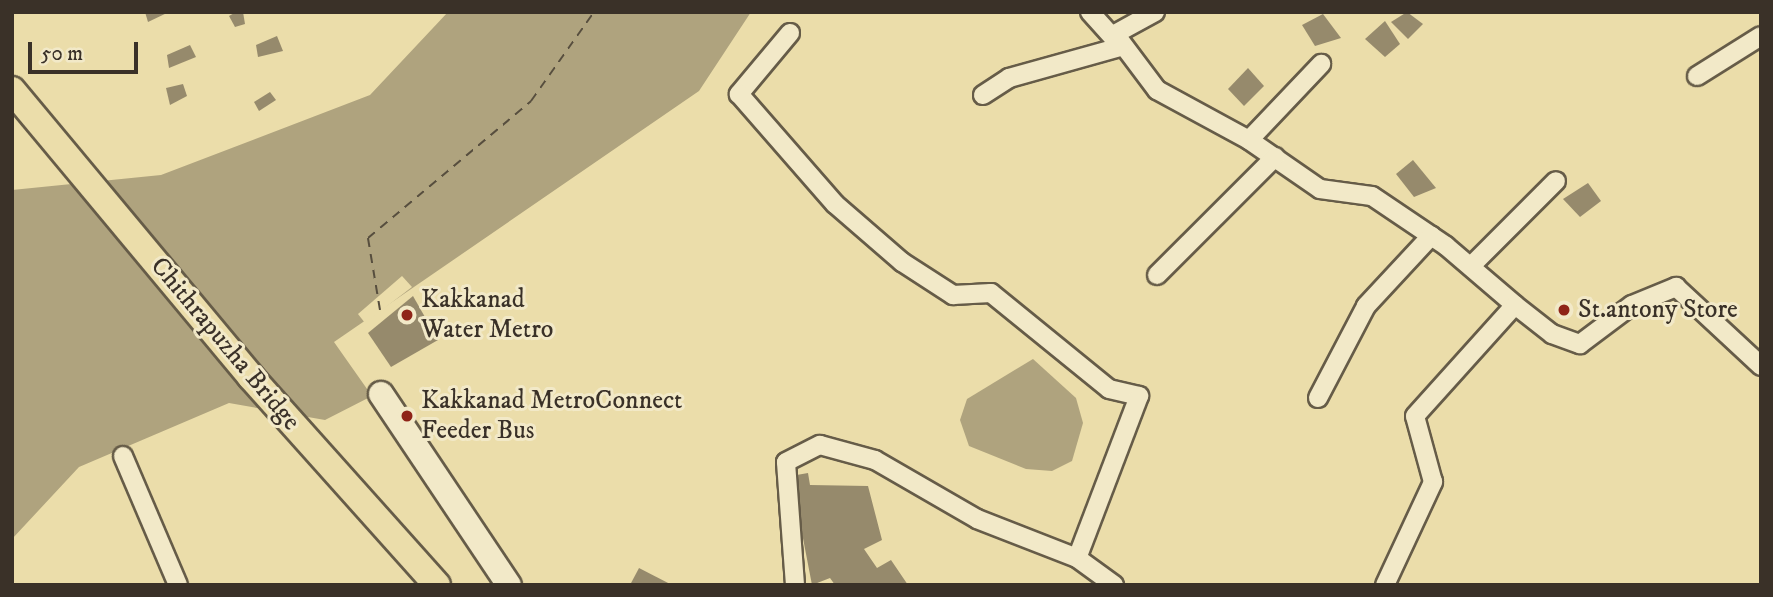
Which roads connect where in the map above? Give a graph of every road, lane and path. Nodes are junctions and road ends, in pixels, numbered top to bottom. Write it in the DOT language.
graph roads {
  1 [pos="1090,12"];
  2 [pos="1155,12"];
  3 [pos="790,33"];
  4 [pos="1761,36"];
  5 [pos="1118,44"];
  6 [pos="1321,64"];
  7 [pos="1697,76"];
  8 [pos="16,94"];
  9 [pos="983,95"];
  10 [pos="1249,140"];
  11 [pos="1275,157"];
  12 [pos="1556,181"];
  13 [pos="1431,236"];
  14 [pos="1471,265"];
  15 [pos="1157,275"];
  16 [pos="1515,305"];
  17 [pos="1761,366"];
  18 [pos="381,394"];
  19 [pos="1318,398"];
  20 [pos="123,456"];
  21 [pos="1077,558"];
  22 [pos="178,585"];
  23 [pos="437,585"];
  24 [pos="509,585"];
  25 [pos="795,585"];
  26 [pos="1114,585"];
  27 [pos="1385,585"];
  1 -- 5 [label="street"];
  2 -- 5 [label="street"];
  3 -- 21 [label="street"];
  4 -- 7 [label="street"];
  5 -- 9 [label="street"];
  5 -- 10 [label="street"];
  6 -- 10 [label="street"];
  8 -- 23 [label="main road, Chithrapuzha Bridge"];
  10 -- 11 [label="street"];
  11 -- 13 [label="street"];
  11 -- 15 [label="street"];
  12 -- 14 [label="street"];
  13 -- 14 [label="street"];
  13 -- 19 [label="street"];
  14 -- 16 [label="street"];
  16 -- 17 [label="street"];
  16 -- 27 [label="street"];
  18 -- 24 [label="street"];
  20 -- 22 [label="street"];
  21 -- 25 [label="street"];
  21 -- 26 [label="street"];
}
